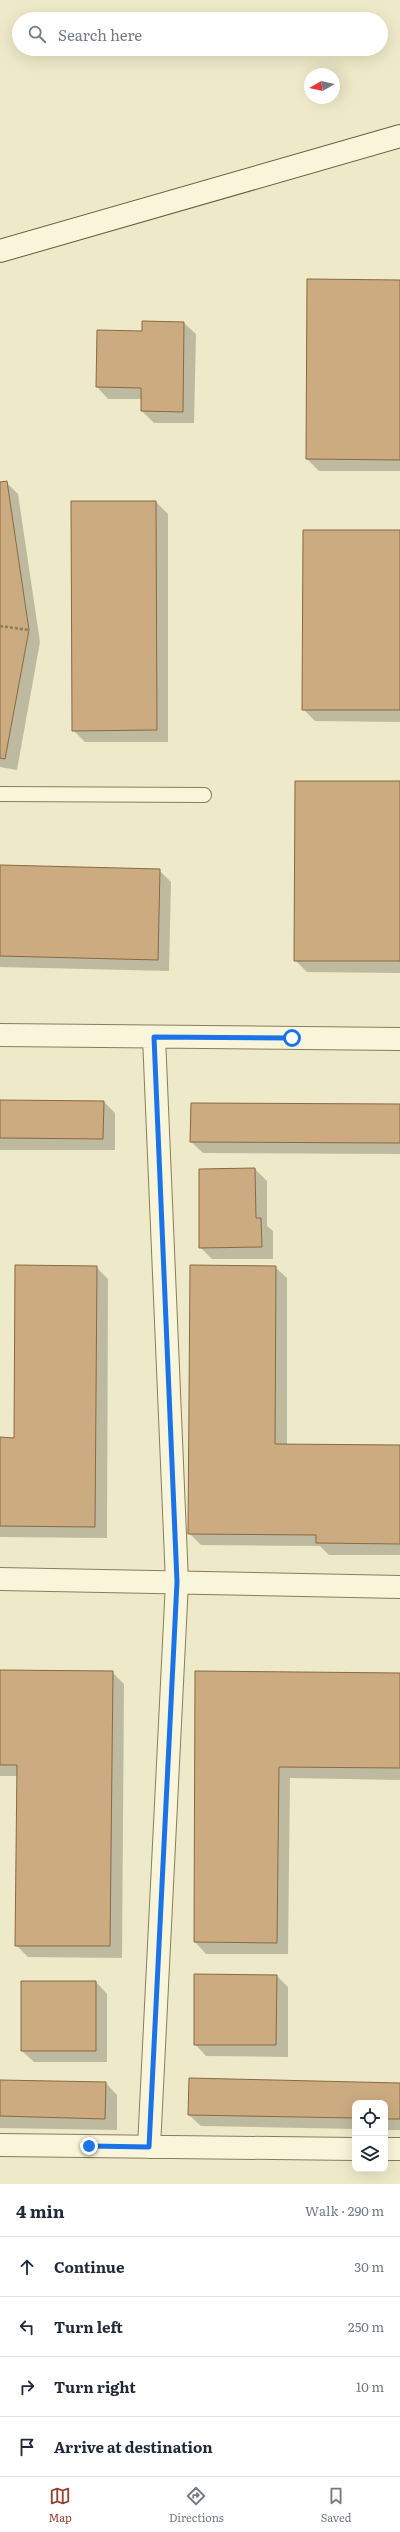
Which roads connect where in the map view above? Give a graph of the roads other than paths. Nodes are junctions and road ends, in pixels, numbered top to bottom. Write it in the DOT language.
graph roads {
  1 [pos="400,136"];
  2 [pos="0,251"];
  3 [pos="0,794"];
  4 [pos="204,796"];
  5 [pos="0,1035"];
  6 [pos="154,1037"];
  7 [pos="400,1039"];
  8 [pos="0,1579"];
  9 [pos="177,1582"];
  10 [pos="400,1586"];
  11 [pos="0,2145"];
  12 [pos="149,2147"];
  13 [pos="352,2149"];
  14 [pos="388,2149"];
  15 [pos="400,2149"];
  1 -- 2 [label="street"];
  3 -- 4 [label="lane"];
  5 -- 6 [label="street"];
  6 -- 7 [label="street"];
  6 -- 9 [label="street"];
  8 -- 9 [label="street"];
  9 -- 10 [label="street"];
  9 -- 12 [label="street"];
  11 -- 12 [label="street"];
  12 -- 13 [label="street"];
  14 -- 15 [label="street"];
}
